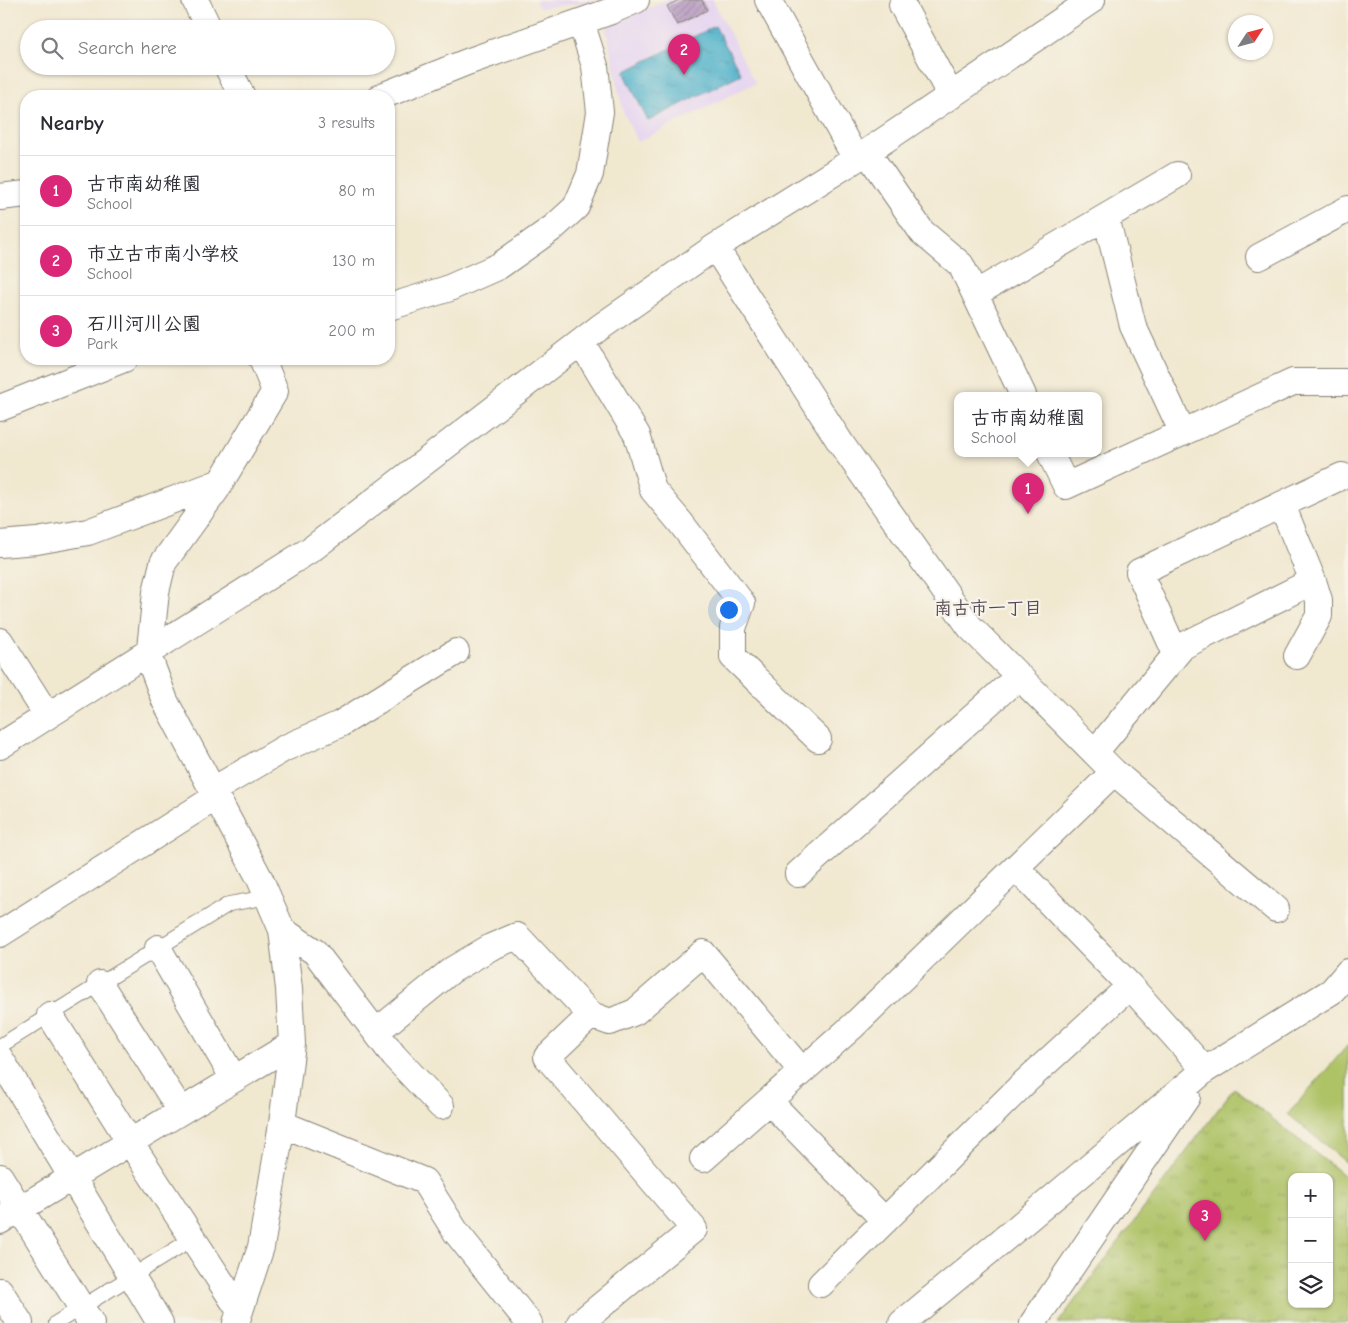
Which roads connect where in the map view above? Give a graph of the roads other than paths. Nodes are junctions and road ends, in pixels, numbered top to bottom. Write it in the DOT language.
graph roads {
  1 [pos="195,0"];
  2 [pos="636,0"];
  3 [pos="768,0"];
  4 [pos="1092,0"];
  5 [pos="902,5"];
  6 [pos="205,20"];
  7 [pos="580,22"];
  8 [pos="232,75"];
  9 [pos="239,90"];
  10 [pos="395,91"];
  11 [pos="951,96"];
  12 [pos="862,156"];
  13 [pos="1177,175"];
  14 [pos="20,195"];
  15 [pos="0,197"];
  16 [pos="1348,208"];
  17 [pos="1106,217"];
  18 [pos="715,247"];
  19 [pos="1259,257"];
  20 [pos="975,294"];
  21 [pos="395,305"];
  22 [pos="581,342"];
  23 [pos="109,365"];
  24 [pos="265,365"];
  25 [pos="1348,382"];
  26 [pos="1021,392"];
  27 [pos="0,408"];
  28 [pos="1183,432"];
  29 [pos="1052,457"];
  30 [pos="1342,476"];
  31 [pos="220,482"];
  32 [pos="1282,505"];
  33 [pos="0,544"];
  34 [pos="1313,581"];
  35 [pos="0,640"];
  36 [pos="149,650"];
  37 [pos="456,652"];
  38 [pos="1176,654"];
  39 [pos="1297,656"];
  40 [pos="1019,676"];
  41 [pos="47,715"];
  42 [pos="818,739"];
  43 [pos="0,746"];
  44 [pos="1095,752"];
  45 [pos="1114,772"];
  46 [pos="214,794"];
  47 [pos="1016,868"];
  48 [pos="798,874"];
  49 [pos="268,897"];
  50 [pos="1276,909"];
  51 [pos="282,930"];
  52 [pos="0,934"];
  53 [pos="158,948"];
  54 [pos="1348,972"];
  55 [pos="100,984"];
  56 [pos="1130,986"];
  57 [pos="50,1015"];
  58 [pos="591,1015"];
  59 [pos="376,1032"];
  60 [pos="292,1044"];
  61 [pos="0,1046"];
  62 [pos="0,1058"];
  63 [pos="1205,1070"];
  64 [pos="802,1071"];
  65 [pos="234,1080"];
  66 [pos="769,1100"];
  67 [pos="441,1106"];
  68 [pos="181,1112"];
  69 [pos="282,1124"];
  70 [pos="130,1142"];
  71 [pos="703,1159"];
  72 [pos="0,1177"];
  73 [pos="72,1178"];
  74 [pos="10,1215"];
  75 [pos="885,1221"];
  76 [pos="192,1239"];
  77 [pos="131,1276"];
  78 [pos="822,1284"];
  79 [pos="0,1291"];
  80 [pos="86,1315"];
  81 [pos="238,1317"];
  82 [pos="20,1323"];
  83 [pos="56,1323"];
  84 [pos="160,1323"];
  85 [pos="528,1323"];
  86 [pos="580,1323"];
  87 [pos="902,1323"];
  88 [pos="1033,1323"];
  1 -- 6 [label="street"];
  2 -- 7 [label="street"];
  3 -- 12 [label="street"];
  4 -- 11 [label="street"];
  5 -- 11 [label="street"];
  7 -- 10 [label="street"];
  7 -- 21 [label="street"];
  8 -- 9 [label="street"];
  11 -- 12 [label="street"];
  12 -- 18 [label="street"];
  12 -- 20 [label="street"];
  13 -- 17 [label="street"];
  14 -- 15 [label="street"];
  16 -- 19 [label="street"];
  17 -- 20 [label="street"];
  17 -- 28 [label="street"];
  18 -- 22 [label="street"];
  18 -- 40 [label="street"];
  20 -- 26 [label="street"];
  22 -- 36 [label="street"];
  22 -- 42 [label="street"];
  23 -- 27 [label="street"];
  24 -- 31 [label="street"];
  25 -- 28 [label="street"];
  28 -- 29 [label="street"];
  30 -- 32 [label="street"];
  31 -- 33 [label="street"];
  31 -- 36 [label="street"];
  32 -- 34 [label="street"];
  32 -- 38 [label="street"];
  34 -- 38 [label="street"];
  34 -- 39 [label="street"];
  35 -- 41 [label="street"];
  36 -- 41 [label="street"];
  36 -- 46 [label="street"];
  37 -- 46 [label="street"];
  38 -- 44 [label="street"];
  40 -- 44 [label="street"];
  40 -- 48 [label="street"];
  41 -- 43 [label="street"];
  44 -- 45 [label="street"];
  45 -- 47 [label="street"];
  45 -- 50 [label="street"];
  46 -- 49 [label="street"];
  46 -- 52 [label="street"];
  47 -- 56 [label="street"];
  47 -- 64 [label="street"];
  49 -- 51 [label="street"];
  49 -- 53 [label="lane"];
  51 -- 59 [label="street"];
  51 -- 60 [label="street"];
  53 -- 55 [label="lane"];
  53 -- 65 [label="street"];
  54 -- 63 [label="street"];
  55 -- 57 [label="lane"];
  55 -- 68 [label="street"];
  56 -- 63 [label="street"];
  56 -- 75 [label="street"];
  57 -- 61 [label="lane"];
  57 -- 70 [label="street"];
  58 -- 59 [label="street"];
  58 -- 64 [label="street"];
  58 -- 86 [label="street"];
  59 -- 67 [label="street"];
  60 -- 65 [label="street"];
  60 -- 69 [label="street"];
  62 -- 73 [label="street"];
  63 -- 87 [label="street"];
  63 -- 88 [label="street"];
  64 -- 66 [label="street"];
  65 -- 68 [label="street"];
  66 -- 71 [label="street"];
  66 -- 75 [label="street"];
  68 -- 70 [label="street"];
  69 -- 81 [label="street"];
  69 -- 85 [label="street"];
  70 -- 73 [label="street"];
  70 -- 76 [label="street"];
  72 -- 74 [label="street"];
  73 -- 74 [label="street"];
  73 -- 77 [label="street"];
  74 -- 80 [label="street"];
  75 -- 78 [label="street"];
  76 -- 77 [label="lane"];
  76 -- 81 [label="street"];
  77 -- 80 [label="lane"];
  77 -- 84 [label="street"];
  79 -- 82 [label="street"];
  80 -- 83 [label="lane"];
}
